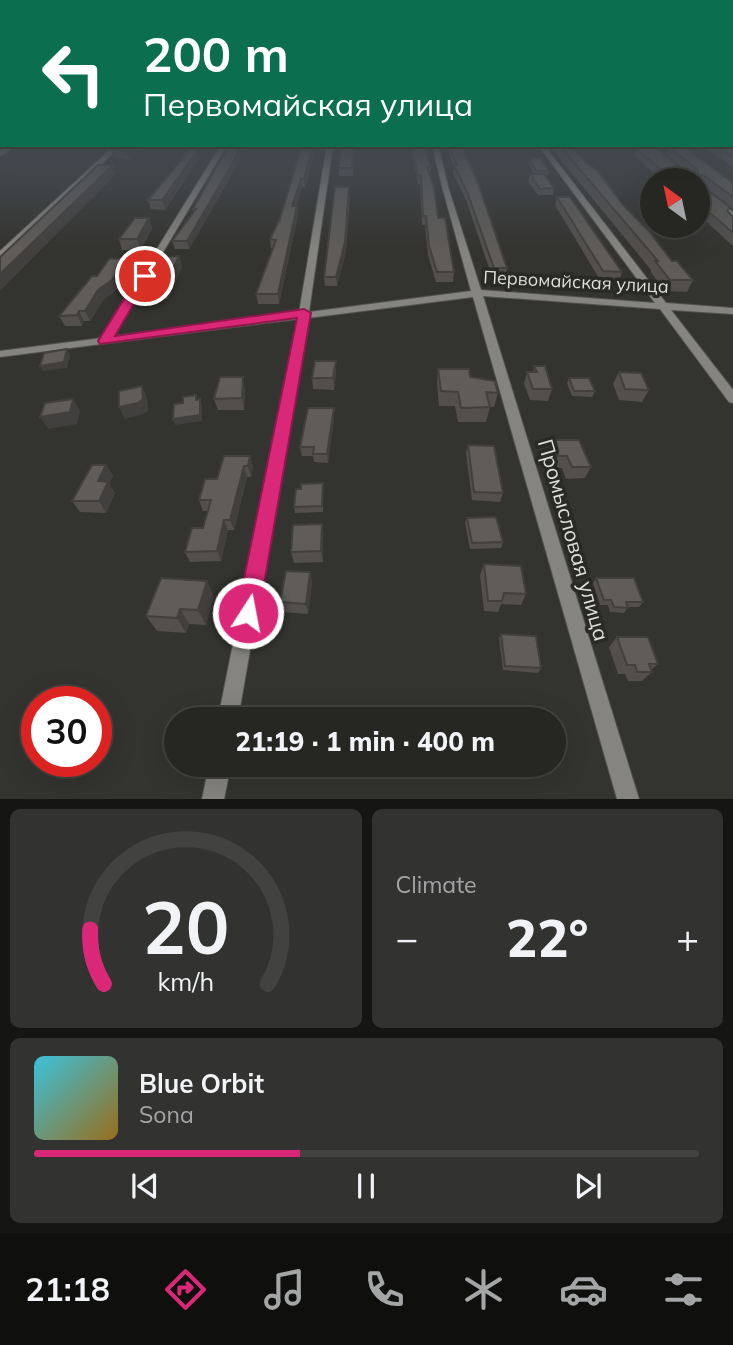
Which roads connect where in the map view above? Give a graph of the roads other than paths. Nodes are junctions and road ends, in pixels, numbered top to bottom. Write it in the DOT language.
graph roads {
  1 [pos="85,176"];
  2 [pos="205,176"];
  3 [pos="325,176"];
  4 [pos="443,176"];
  5 [pos="565,176"];
  6 [pos="710,197"];
  7 [pos="733,216"];
  8 [pos="0,256"];
  9 [pos="479,293"];
  10 [pos="663,305"];
  11 [pos="733,311"];
  12 [pos="304,313"];
  13 [pos="105,341"];
  14 [pos="0,354"];
  15 [pos="733,399"];
  16 [pos="230,707"];
  17 [pos="218,777"];
  18 [pos="213,799"];
  19 [pos="628,799"];
  1 -- 8 [label="street"];
  2 -- 13 [label="street"];
  3 -- 12 [label="street"];
  4 -- 9 [label="street, Промысловая улица"];
  5 -- 10 [label="street"];
  6 -- 7 [label="street"];
  9 -- 10 [label="street, Первомайская улица"];
  9 -- 12 [label="street, Первомайская улица"];
  9 -- 19 [label="street, Промысловая улица"];
  10 -- 11 [label="street, Первомайская улица"];
  10 -- 15 [label="street"];
  12 -- 13 [label="street, Первомайская улица"];
  12 -- 16 [label="street"];
  13 -- 14 [label="street, Первомайская улица"];
  17 -- 18 [label="street"];
}
